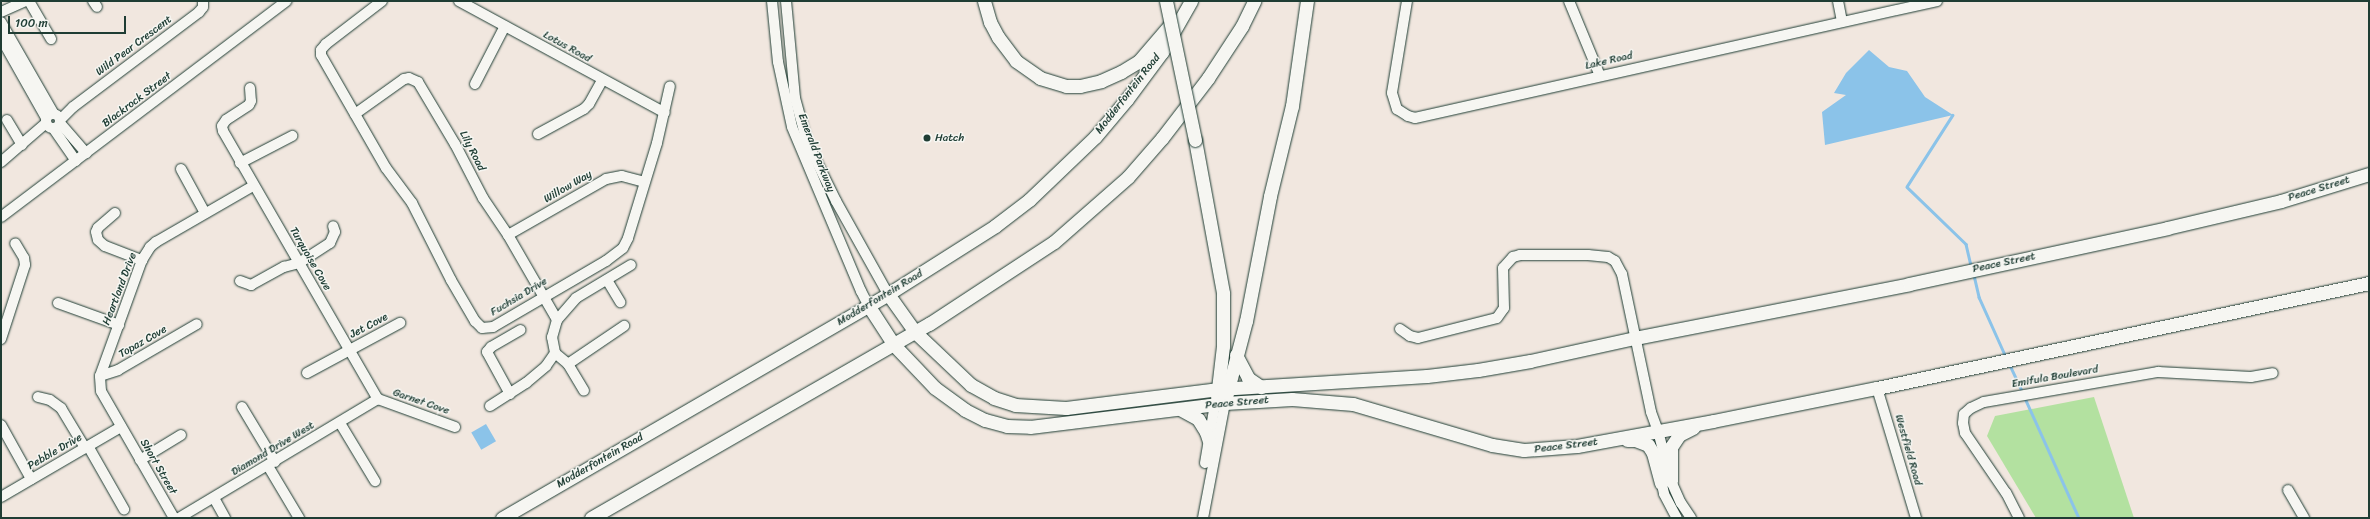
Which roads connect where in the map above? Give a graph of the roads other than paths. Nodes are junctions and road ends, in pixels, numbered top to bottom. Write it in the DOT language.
graph roads {
  1 [pos="28,1"];
  2 [pos="203,1"];
  3 [pos="287,1"];
  4 [pos="382,1"];
  5 [pos="459,1"];
  6 [pos="772,1"];
  7 [pos="786,1"];
  8 [pos="984,1"];
  9 [pos="1166,1"];
  10 [pos="1190,1"];
  11 [pos="1254,1"];
  12 [pos="1308,1"];
  13 [pos="1407,1"];
  14 [pos="1569,1"];
  15 [pos="1838,1"];
  16 [pos="1937,1"];
  17 [pos="5,11"];
  18 [pos="1,17"];
  19 [pos="1,22"];
  20 [pos="1842,22"];
  21 [pos="505,26"];
  22 [pos="1,38"];
  23 [pos="51,39"];
  24 [pos="1600,76"];
  25 [pos="602,81"];
  26 [pos="475,84"];
  27 [pos="670,86"];
  28 [pos="250,88"];
  29 [pos="665,113"];
  30 [pos="355,114"];
  31 [pos="7,120"];
  32 [pos="53,121"];
  33 [pos="538,134"];
  34 [pos="292,136"];
  35 [pos="22,145"];
  36 [pos="86,153"];
  37 [pos="76,161"];
  38 [pos="1,162"];
  39 [pos="240,163"];
  40 [pos="181,169"];
  41 [pos="2369,174"];
  42 [pos="644,182"];
  43 [pos="253,186"];
  44 [pos="116,213"];
  45 [pos="204,213"];
  46 [pos="1,217"];
  47 [pos="333,226"];
  48 [pos="508,235"];
  49 [pos="15,243"];
  50 [pos="142,260"];
  51 [pos="299,263"];
  52 [pos="631,265"];
  53 [pos="607,280"];
  54 [pos="240,281"];
  55 [pos="2369,283"];
  56 [pos="888,294"];
  57 [pos="543,296"];
  58 [pos="620,302"];
  59 [pos="58,303"];
  60 [pos="868,305"];
  61 [pos="557,320"];
  62 [pos="400,323"];
  63 [pos="197,324"];
  64 [pos="119,325"];
  65 [pos="624,326"];
  66 [pos="1400,329"];
  67 [pos="520,330"];
  68 [pos="915,332"];
  69 [pos="1,336"];
  70 [pos="1635,338"];
  71 [pos="894,345"];
  72 [pos="349,351"];
  73 [pos="555,353"];
  74 [pos="1236,355"];
  75 [pos="568,364"];
  76 [pos="2273,373"];
  77 [pos="307,374"];
  78 [pos="100,376"];
  79 [pos="1261,386"];
  80 [pos="1877,388"];
  81 [pos="1224,389"];
  82 [pos="584,391"];
  83 [pos="510,394"];
  84 [pos="38,397"];
  85 [pos="378,399"];
  86 [pos="1220,404"];
  87 [pos="490,406"];
  88 [pos="242,407"];
  89 [pos="1180,409"];
  90 [pos="1713,420"];
  91 [pos="340,423"];
  92 [pos="1,424"];
  93 [pos="121,427"];
  94 [pos="455,427"];
  95 [pos="1654,432"];
  96 [pos="181,435"];
  97 [pos="1612,440"];
  98 [pos="5,441"];
  99 [pos="1209,441"];
  100 [pos="87,447"];
  101 [pos="140,460"];
  102 [pos="272,464"];
  103 [pos="31,479"];
  104 [pos="375,481"];
  105 [pos="1666,482"];
  106 [pos="2288,490"];
  107 [pos="1,497"];
  108 [pos="214,498"];
  109 [pos="124,509"];
  110 [pos="174,518"];
  111 [pos="179,518"];
  112 [pos="225,518"];
  113 [pos="299,518"];
  114 [pos="502,518"];
  115 [pos="592,518"];
  116 [pos="1196,518"];
  117 [pos="1203,518"];
  118 [pos="1677,518"];
  119 [pos="1691,518"];
  120 [pos="1916,518"];
  121 [pos="2019,518"];
  122 [pos="2304,518"];
  1 -- 17 [label="street"];
  1 -- 23 [label="street"];
  2 -- 32 [label="street, Wild Pear Crescent"];
  3 -- 36 [label="street, Blackrock Street"];
  4 -- 30 [label="street, Fuchsia Drive"];
  5 -- 21 [label="street, Lotus Road"];
  6 -- 60 [label="street, Emerald Parkway"];
  7 -- 56 [label="street, Emerald Parkway"];
  8 -- 10 [label="main road"];
  9 -- 81 [label="main road, bridge"];
  10 -- 56 [label="main road, Modderfontein Road"];
  11 -- 68 [label="main road"];
  12 -- 74 [label="main road"];
  13 -- 24 [label="street, Lake Road"];
  14 -- 24 [label="street"];
  15 -- 20 [label="street"];
  16 -- 20 [label="street, Lake Road"];
  17 -- 18 [label="street"];
  19 -- 32 [label="street"];
  20 -- 24 [label="street, Lake Road"];
  21 -- 25 [label="street, Lotus Road"];
  21 -- 26 [label="street"];
  22 -- 32 [label="street"];
  25 -- 29 [label="street, Lotus Road"];
  25 -- 33 [label="street"];
  27 -- 29 [label="street, Fuchsia Drive"];
  28 -- 39 [label="street, Turquoise Cove"];
  29 -- 42 [label="street, Fuchsia Drive"];
  30 -- 48 [label="street, Lily Road"];
  30 -- 57 [label="street, Fuchsia Drive"];
  31 -- 35 [label="street"];
  32 -- 35 [label="street, Wild Pear Crescent"];
  32 -- 36 [label="street"];
  32 -- 37 [label="street"];
  34 -- 39 [label="street"];
  35 -- 38 [label="street, Wild Pear Crescent"];
  36 -- 37 [label="street, Blackrock Street"];
  37 -- 46 [label="street, Blackrock Street"];
  39 -- 43 [label="street, Turquoise Cove"];
  40 -- 45 [label="street"];
  41 -- 70 [label="main road, Peace Street"];
  42 -- 48 [label="street, Willow Way"];
  42 -- 57 [label="street, Fuchsia Drive"];
  43 -- 45 [label="street, Heartland Drive"];
  43 -- 51 [label="street, Turquoise Cove"];
  44 -- 50 [label="street"];
  45 -- 50 [label="street, Heartland Drive"];
  47 -- 51 [label="street"];
  48 -- 57 [label="street, Lily Road"];
  49 -- 69 [label="street"];
  50 -- 64 [label="street, Heartland Drive"];
  51 -- 54 [label="street"];
  51 -- 72 [label="street, Turquoise Cove"];
  52 -- 53 [label="street"];
  53 -- 58 [label="street"];
  53 -- 61 [label="street"];
  55 -- 80 [label="main road, Peace Street"];
  56 -- 60 [label="main road, Modderfontein Road"];
  56 -- 68 [label="main road"];
  57 -- 61 [label="street, Lily Road"];
  59 -- 64 [label="street"];
  60 -- 71 [label="main road, Peace Street"];
  60 -- 114 [label="main road, Modderfontein Road"];
  61 -- 73 [label="street"];
  62 -- 72 [label="street, Jet Cove"];
  63 -- 78 [label="street, Topaz Cove"];
  64 -- 78 [label="street, Heartland Drive"];
  65 -- 75 [label="street"];
  66 -- 70 [label="street"];
  67 -- 83 [label="street"];
  68 -- 71 [label="main road"];
  68 -- 81 [label="main road, Peace Street"];
  70 -- 79 [label="main road, Peace Street"];
  70 -- 95 [label="street"];
  71 -- 89 [label="main road, Peace Street"];
  71 -- 115 [label="main road"];
  72 -- 77 [label="street, Jet Cove"];
  72 -- 85 [label="street, Turquoise Cove"];
  73 -- 75 [label="street"];
  73 -- 83 [label="street"];
  74 -- 79 [label="main road"];
  74 -- 81 [label="main road"];
  75 -- 82 [label="street"];
  76 -- 121 [label="street, Emifula Boulevard"];
  78 -- 93 [label="street"];
  79 -- 81 [label="main road, Peace Street"];
  80 -- 90 [label="main road, Peace Street"];
  80 -- 120 [label="street, Westfield Road"];
  81 -- 86 [label="main road"];
  83 -- 87 [label="street"];
  84 -- 100 [label="street"];
  85 -- 91 [label="street, Diamond Drive West"];
  85 -- 94 [label="street, Garnet Cove"];
  86 -- 89 [label="main road, Peace Street"];
  86 -- 97 [label="main road, Peace Street"];
  86 -- 99 [label="street"];
  86 -- 117 [label="street"];
  88 -- 102 [label="street"];
  89 -- 99 [label="main road"];
  90 -- 95 [label="main road, Peace Street"];
  90 -- 105 [label="main road"];
  91 -- 102 [label="street, Diamond Drive West"];
  91 -- 104 [label="street"];
  92 -- 98 [label="street"];
  93 -- 100 [label="street, Pebble Drive"];
  93 -- 101 [label="street, Short Street"];
  95 -- 97 [label="main road, Peace Street"];
  95 -- 105 [label="street"];
  96 -- 101 [label="street"];
  97 -- 105 [label="main road"];
  98 -- 103 [label="street"];
  99 -- 116 [label="street"];
  100 -- 103 [label="street, Pebble Drive"];
  100 -- 109 [label="street"];
  101 -- 110 [label="street, Short Street"];
  102 -- 108 [label="street, Diamond Drive West"];
  102 -- 113 [label="street"];
  103 -- 107 [label="street, Pebble Drive"];
  105 -- 118 [label="street"];
  105 -- 119 [label="street"];
  106 -- 122 [label="street"];
  108 -- 111 [label="street, Diamond Drive West"];
  108 -- 112 [label="street"];
}
